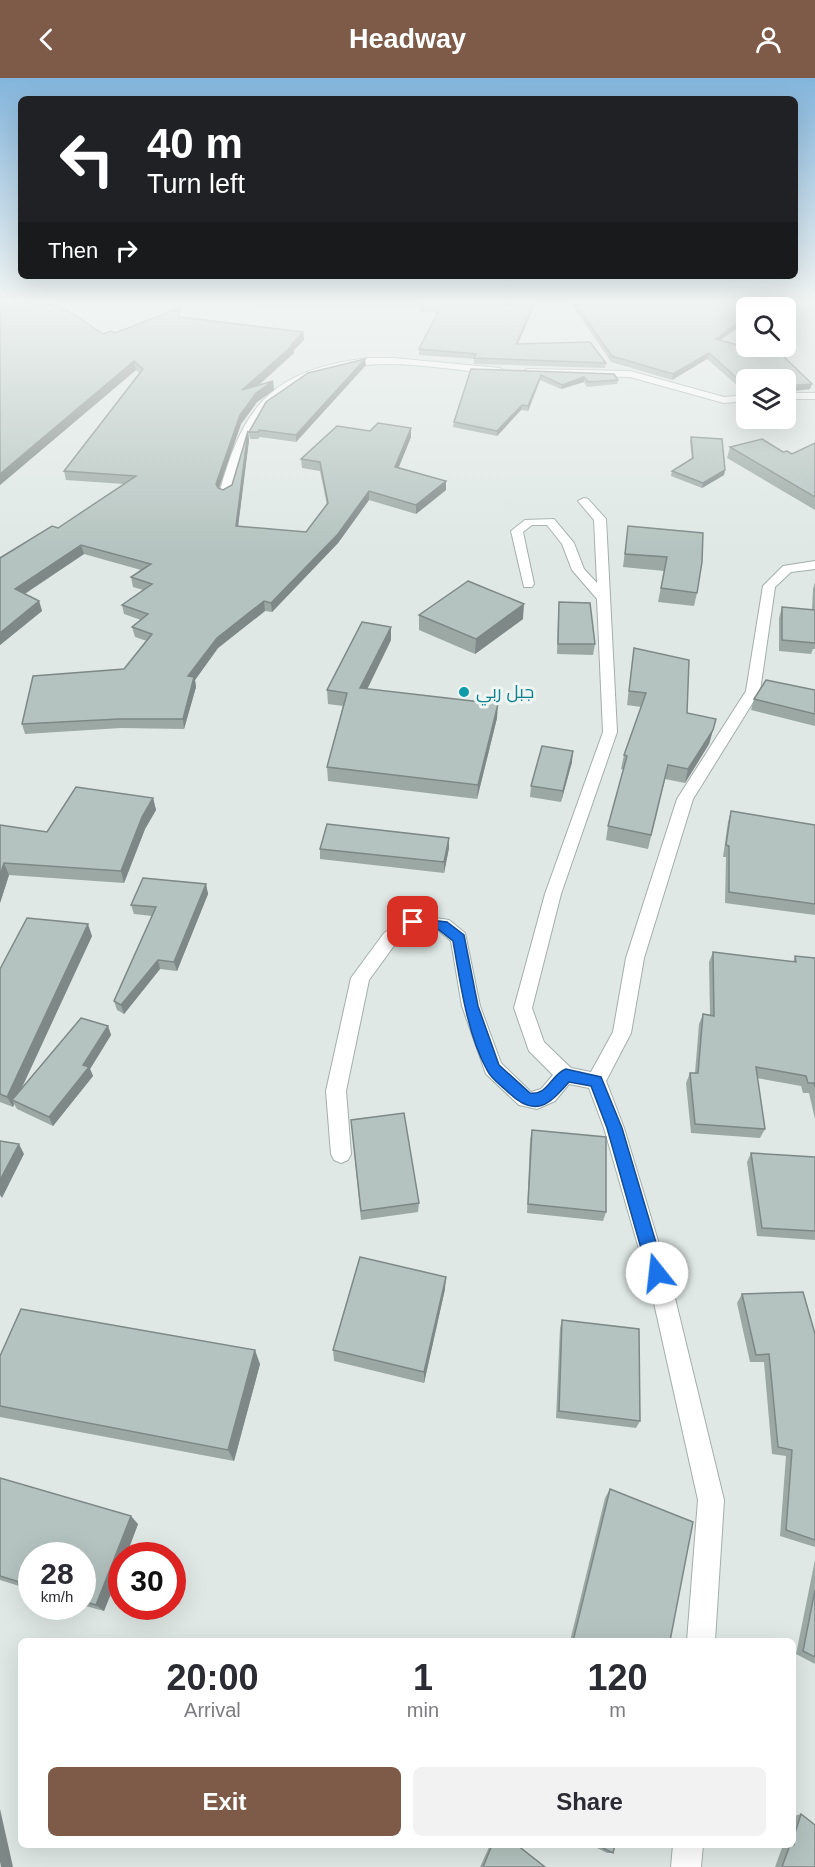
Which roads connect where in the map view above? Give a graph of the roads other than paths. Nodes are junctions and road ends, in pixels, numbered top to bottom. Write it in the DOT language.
graph roads {
  1 [pos="290,385"];
  2 [pos="672,385"];
  3 [pos="796,396"];
  4 [pos="815,396"];
  5 [pos="736,399"];
  6 [pos="225,494"];
  7 [pos="584,501"];
  8 [pos="815,565"];
  9 [pos="528,584"];
  10 [pos="602,596"];
  11 [pos="566,1075"];
  12 [pos="596,1081"];
  13 [pos="341,1154"];
  14 [pos="701,1638"];
  15 [pos="688,1848"];
  16 [pos="686,1867"];
  1 -- 6 [label="street"];
  2 -- 5 [label="street"];
  3 -- 4 [label="street"];
  7 -- 10 [label="street"];
  8 -- 12 [label="street"];
  9 -- 10 [label="street"];
  10 -- 11 [label="street"];
  11 -- 12 [label="street"];
  11 -- 13 [label="street"];
  12 -- 14 [label="street"];
  15 -- 16 [label="street"];
}
